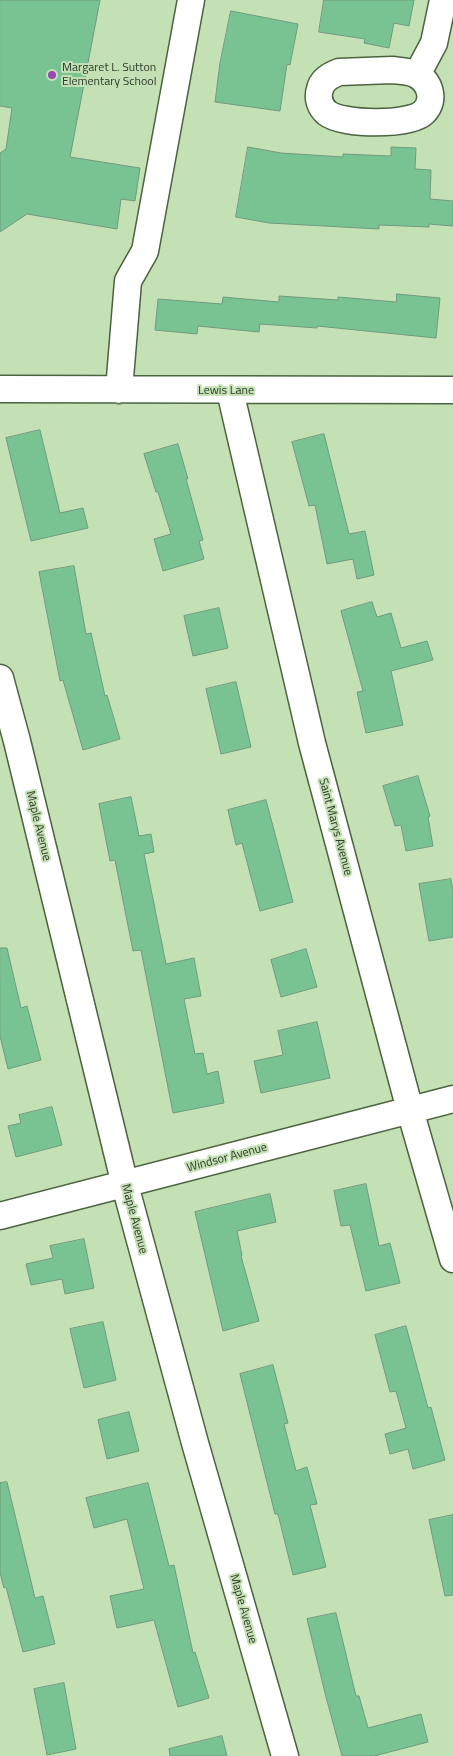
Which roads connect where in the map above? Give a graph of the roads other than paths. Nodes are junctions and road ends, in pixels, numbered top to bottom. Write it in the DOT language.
graph roads {
  1 [pos="191,0"];
  2 [pos="443,0"];
  3 [pos="416,75"];
  4 [pos="0,389"];
  5 [pos="119,390"];
  6 [pos="453,390"];
  7 [pos="230,391"];
  8 [pos="0,678"];
  9 [pos="453,1099"];
  10 [pos="410,1110"];
  11 [pos="125,1185"];
  12 [pos="0,1216"];
  13 [pos="453,1260"];
  14 [pos="285,1756"];
  1 -- 5 [label="street"];
  2 -- 3 [label="street"];
  4 -- 5 [label="street, Lewis Lane"];
  5 -- 7 [label="street, Lewis Lane"];
  6 -- 7 [label="street, Lewis Lane"];
  7 -- 10 [label="street, Saint Marys Avenue"];
  8 -- 11 [label="street, Maple Avenue"];
  9 -- 10 [label="street, Windsor Avenue"];
  10 -- 11 [label="street, Windsor Avenue"];
  10 -- 13 [label="street, Saint Marys Avenue"];
  11 -- 12 [label="street, Windsor Avenue"];
  11 -- 14 [label="street, Maple Avenue"];
}
